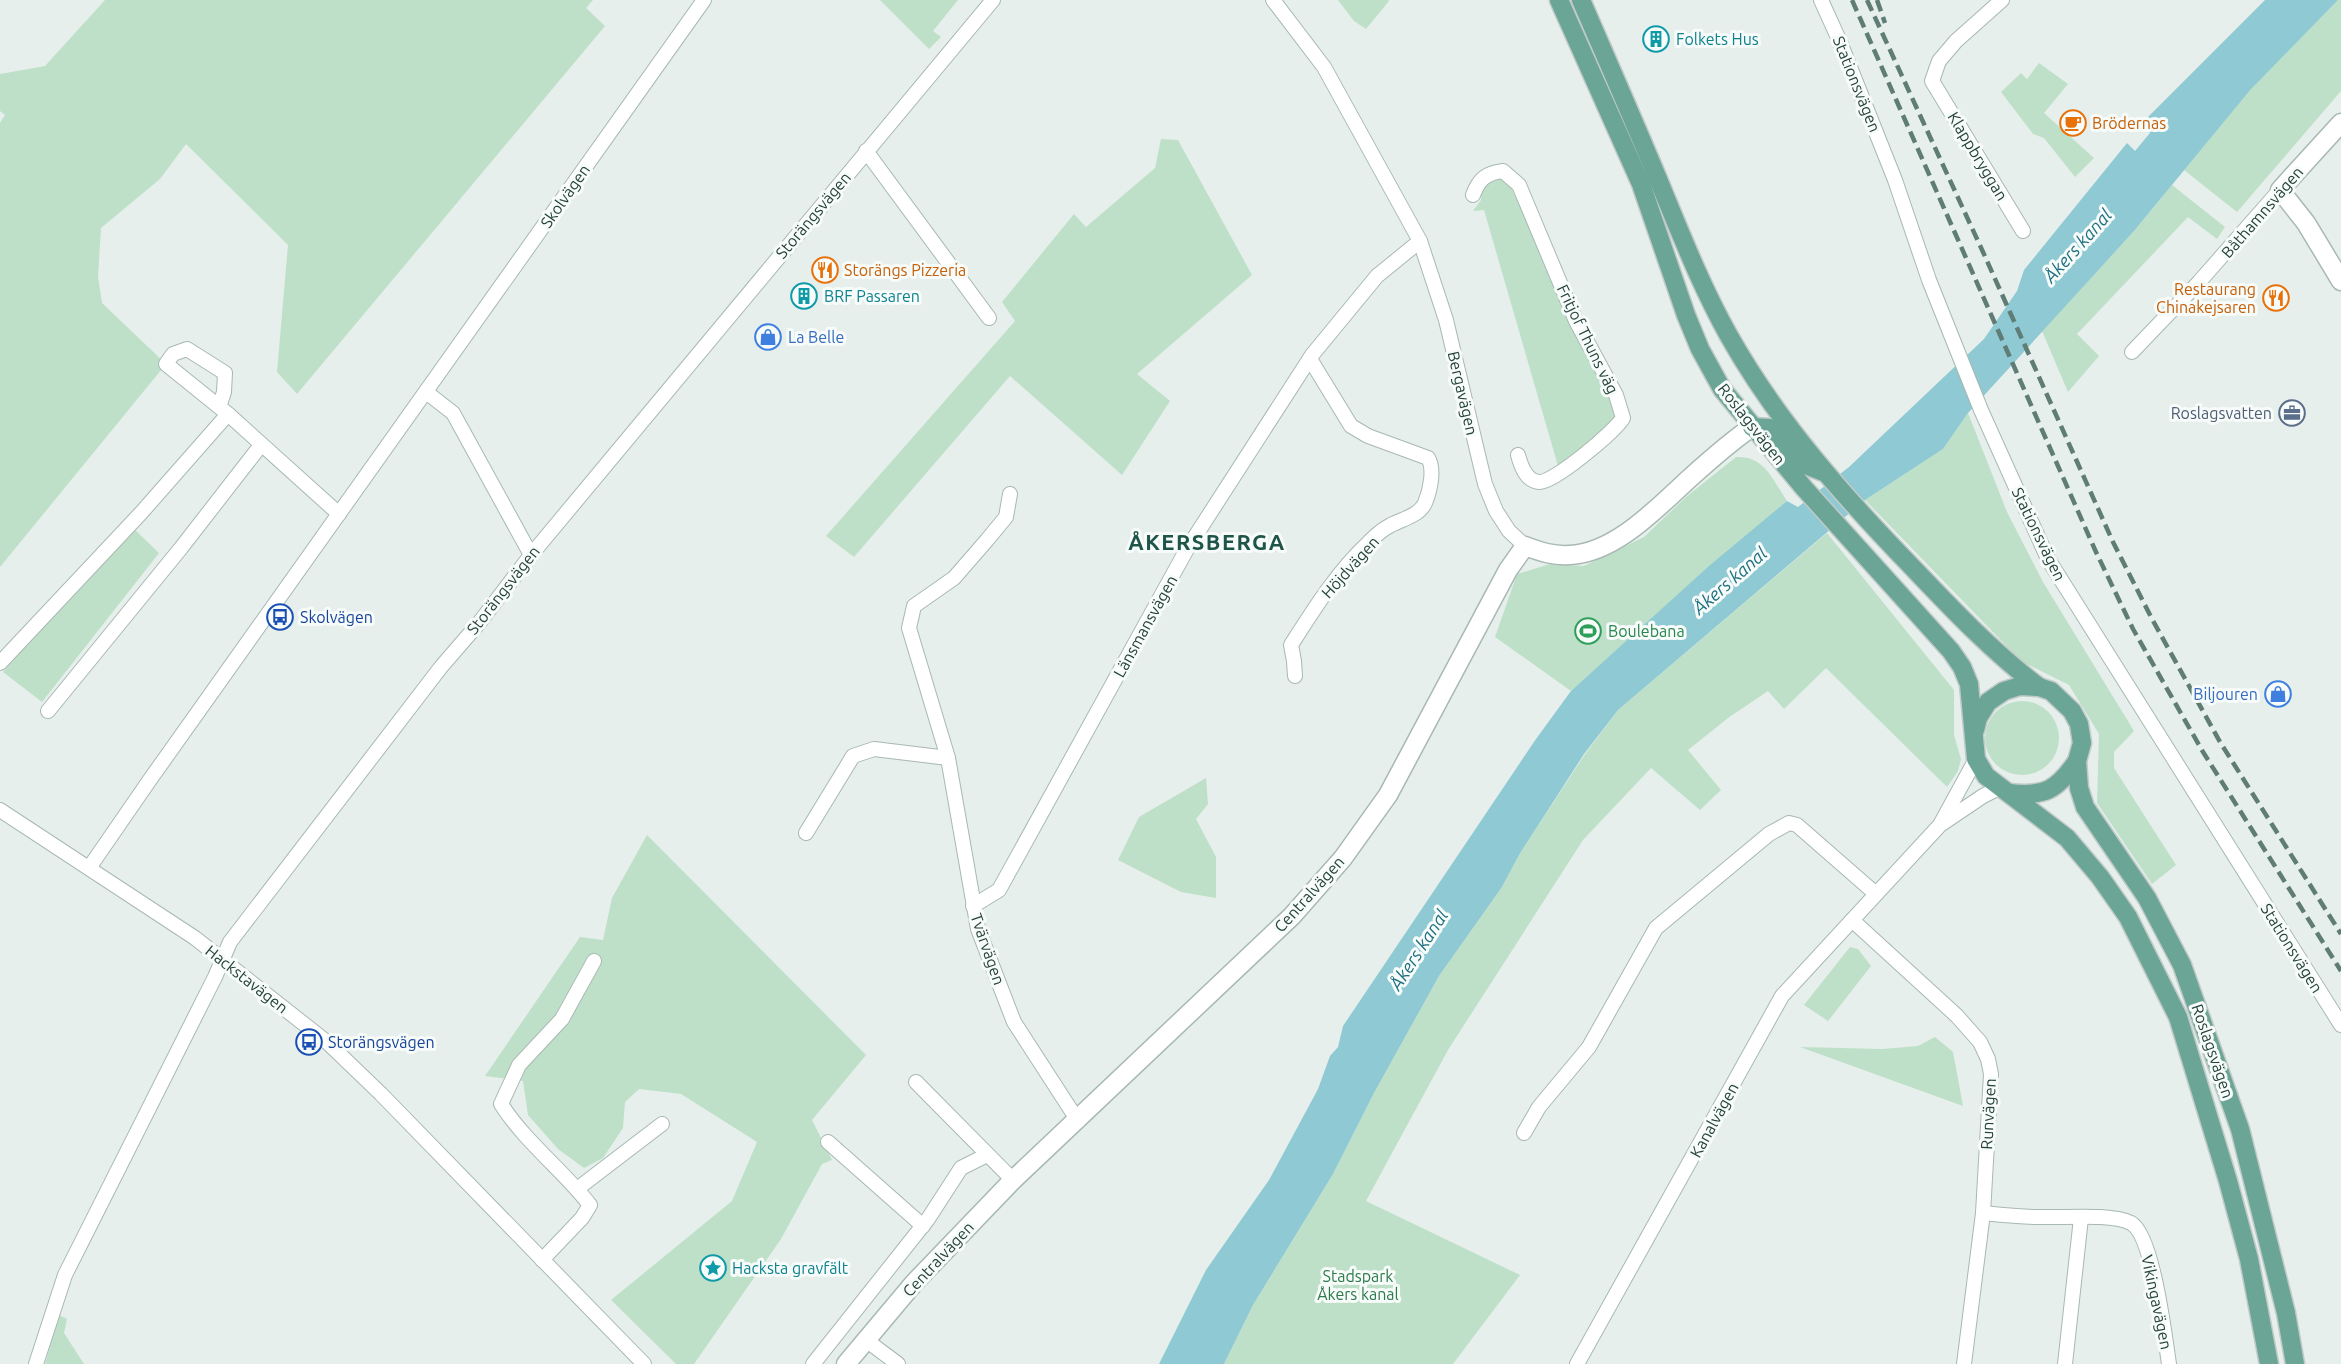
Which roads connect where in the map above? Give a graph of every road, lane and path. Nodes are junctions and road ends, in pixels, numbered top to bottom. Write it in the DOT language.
graph roads {
  1 [pos="704,0"];
  2 [pos="993,0"];
  3 [pos="1273,0"];
  4 [pos="1559,0"];
  5 [pos="1581,0"];
  6 [pos="1821,0"];
  7 [pos="2002,0"];
  8 [pos="2341,123"];
  9 [pos="866,152"];
  10 [pos="2280,190"];
  11 [pos="1473,195"];
  12 [pos="2023,231"];
  13 [pos="1420,241"];
  14 [pos="2341,281"];
  15 [pos="989,318"];
  16 [pos="2132,352"];
  17 [pos="1310,359"];
  18 [pos="426,393"];
  19 [pos="223,410"];
  20 [pos="1752,427"];
  21 [pos="261,445"];
  22 [pos="1518,455"];
  23 [pos="1825,472"];
  24 [pos="1010,494"];
  25 [pos="339,514"];
  26 [pos="1525,546"];
  27 [pos="531,555"];
  28 [pos="0,663"];
  29 [pos="1295,676"];
  30 [pos="2039,687"];
  31 [pos="48,711"];
  32 [pos="1973,740"];
  33 [pos="948,758"];
  34 [pos="1976,759"];
  35 [pos="2077,761"];
  36 [pos="2004,791"];
  37 [pos="0,810"];
  38 [pos="1940,825"];
  39 [pos="806,832"];
  40 [pos="89,868"];
  41 [pos="1876,894"];
  42 [pos="973,906"];
  43 [pos="1852,920"];
  44 [pos="224,960"];
  45 [pos="594,961"];
  46 [pos="2341,1025"];
  47 [pos="916,1082"];
  48 [pos="1078,1120"];
  49 [pos="662,1124"];
  50 [pos="1524,1133"];
  51 [pos="828,1142"];
  52 [pos="987,1155"];
  53 [pos="1013,1180"];
  54 [pos="578,1189"];
  55 [pos="1983,1214"];
  56 [pos="2081,1218"];
  57 [pos="923,1226"];
  58 [pos="542,1260"];
  59 [pos="866,1340"];
  60 [pos="36,1364"];
  61 [pos="644,1364"];
  62 [pos="813,1364"];
  63 [pos="846,1364"];
  64 [pos="898,1364"];
  65 [pos="1577,1364"];
  66 [pos="1964,1364"];
  67 [pos="2065,1364"];
  68 [pos="2169,1364"];
  69 [pos="2269,1364"];
  70 [pos="2295,1364"];
  1 -- 18 [label="street, Skolvägen"];
  2 -- 9 [label="street, Storängsvägen"];
  3 -- 13 [label="street, Bergavägen"];
  4 -- 20 [label="main road, Roslagsvägen"];
  5 -- 23 [label="main road, Roslagsvägen"];
  6 -- 46 [label="street, Stationsvägen"];
  7 -- 12 [label="street, Klappbryggan"];
  8 -- 10 [label="street, Båthamnsvägen"];
  9 -- 15 [label="street"];
  9 -- 27 [label="street, Storängsvägen"];
  10 -- 14 [label="street"];
  10 -- 16 [label="street, Båthamnsvägen"];
  11 -- 22 [label="street, Fritjof Thuns väg"];
  13 -- 17 [label="street, Länsmansvägen"];
  13 -- 26 [label="street, Bergavägen"];
  17 -- 29 [label="street, Höjdvägen"];
  17 -- 42 [label="street, Länsmansvägen"];
  18 -- 25 [label="street, Skolvägen"];
  18 -- 27 [label="street"];
  19 -- 19 [label="street"];
  19 -- 21 [label="street"];
  19 -- 28 [label="street"];
  20 -- 23 [label="main road"];
  20 -- 26 [label="street, Bergavägen"];
  20 -- 32 [label="main road, Roslagsvägen"];
  21 -- 25 [label="street"];
  21 -- 31 [label="street"];
  23 -- 30 [label="main road, Roslagsvägen"];
  24 -- 33 [label="street, Tvärvägen"];
  25 -- 40 [label="street, Skolvägen"];
  26 -- 48 [label="street, Centralvägen"];
  27 -- 44 [label="street, Storängsvägen"];
  30 -- 32 [label="main road, Roslagsvägen"];
  30 -- 35 [label="main road, Roslagsvägen"];
  32 -- 34 [label="main road, Roslagsvägen"];
  33 -- 39 [label="street"];
  33 -- 42 [label="street, Tvärvägen"];
  34 -- 36 [label="main road, Roslagsvägen"];
  34 -- 38 [label="street, Kanalvägen"];
  35 -- 36 [label="main road"];
  35 -- 70 [label="main road, Roslagsvägen"];
  36 -- 38 [label="street, Kanalvägen"];
  36 -- 69 [label="main road, Roslagsvägen"];
  37 -- 40 [label="street, Hackstavägen"];
  38 -- 41 [label="street, Kanalvägen"];
  40 -- 44 [label="street, Hackstavägen"];
  41 -- 43 [label="street, Kanalvägen"];
  41 -- 50 [label="street"];
  42 -- 48 [label="street, Tvärvägen"];
  43 -- 55 [label="street, Runvägen"];
  43 -- 65 [label="street, Kanalvägen"];
  44 -- 58 [label="street, Hackstavägen"];
  44 -- 60 [label="street, Storängsvägen"];
  45 -- 54 [label="street"];
  47 -- 52 [label="street"];
  48 -- 53 [label="street, Centralvägen"];
  49 -- 54 [label="street"];
  51 -- 57 [label="street, Centralvägen"];
  52 -- 53 [label="street"];
  52 -- 57 [label="street, Centralvägen"];
  53 -- 59 [label="street, Centralvägen"];
  54 -- 58 [label="street"];
  55 -- 56 [label="street, Vikingavägen"];
  55 -- 66 [label="street, Runvägen"];
  56 -- 67 [label="street"];
  56 -- 68 [label="street, Vikingavägen"];
  57 -- 62 [label="street, Centralvägen"];
  58 -- 61 [label="street, Hackstavägen"];
  59 -- 63 [label="street, Centralvägen"];
  59 -- 64 [label="street"];
}
